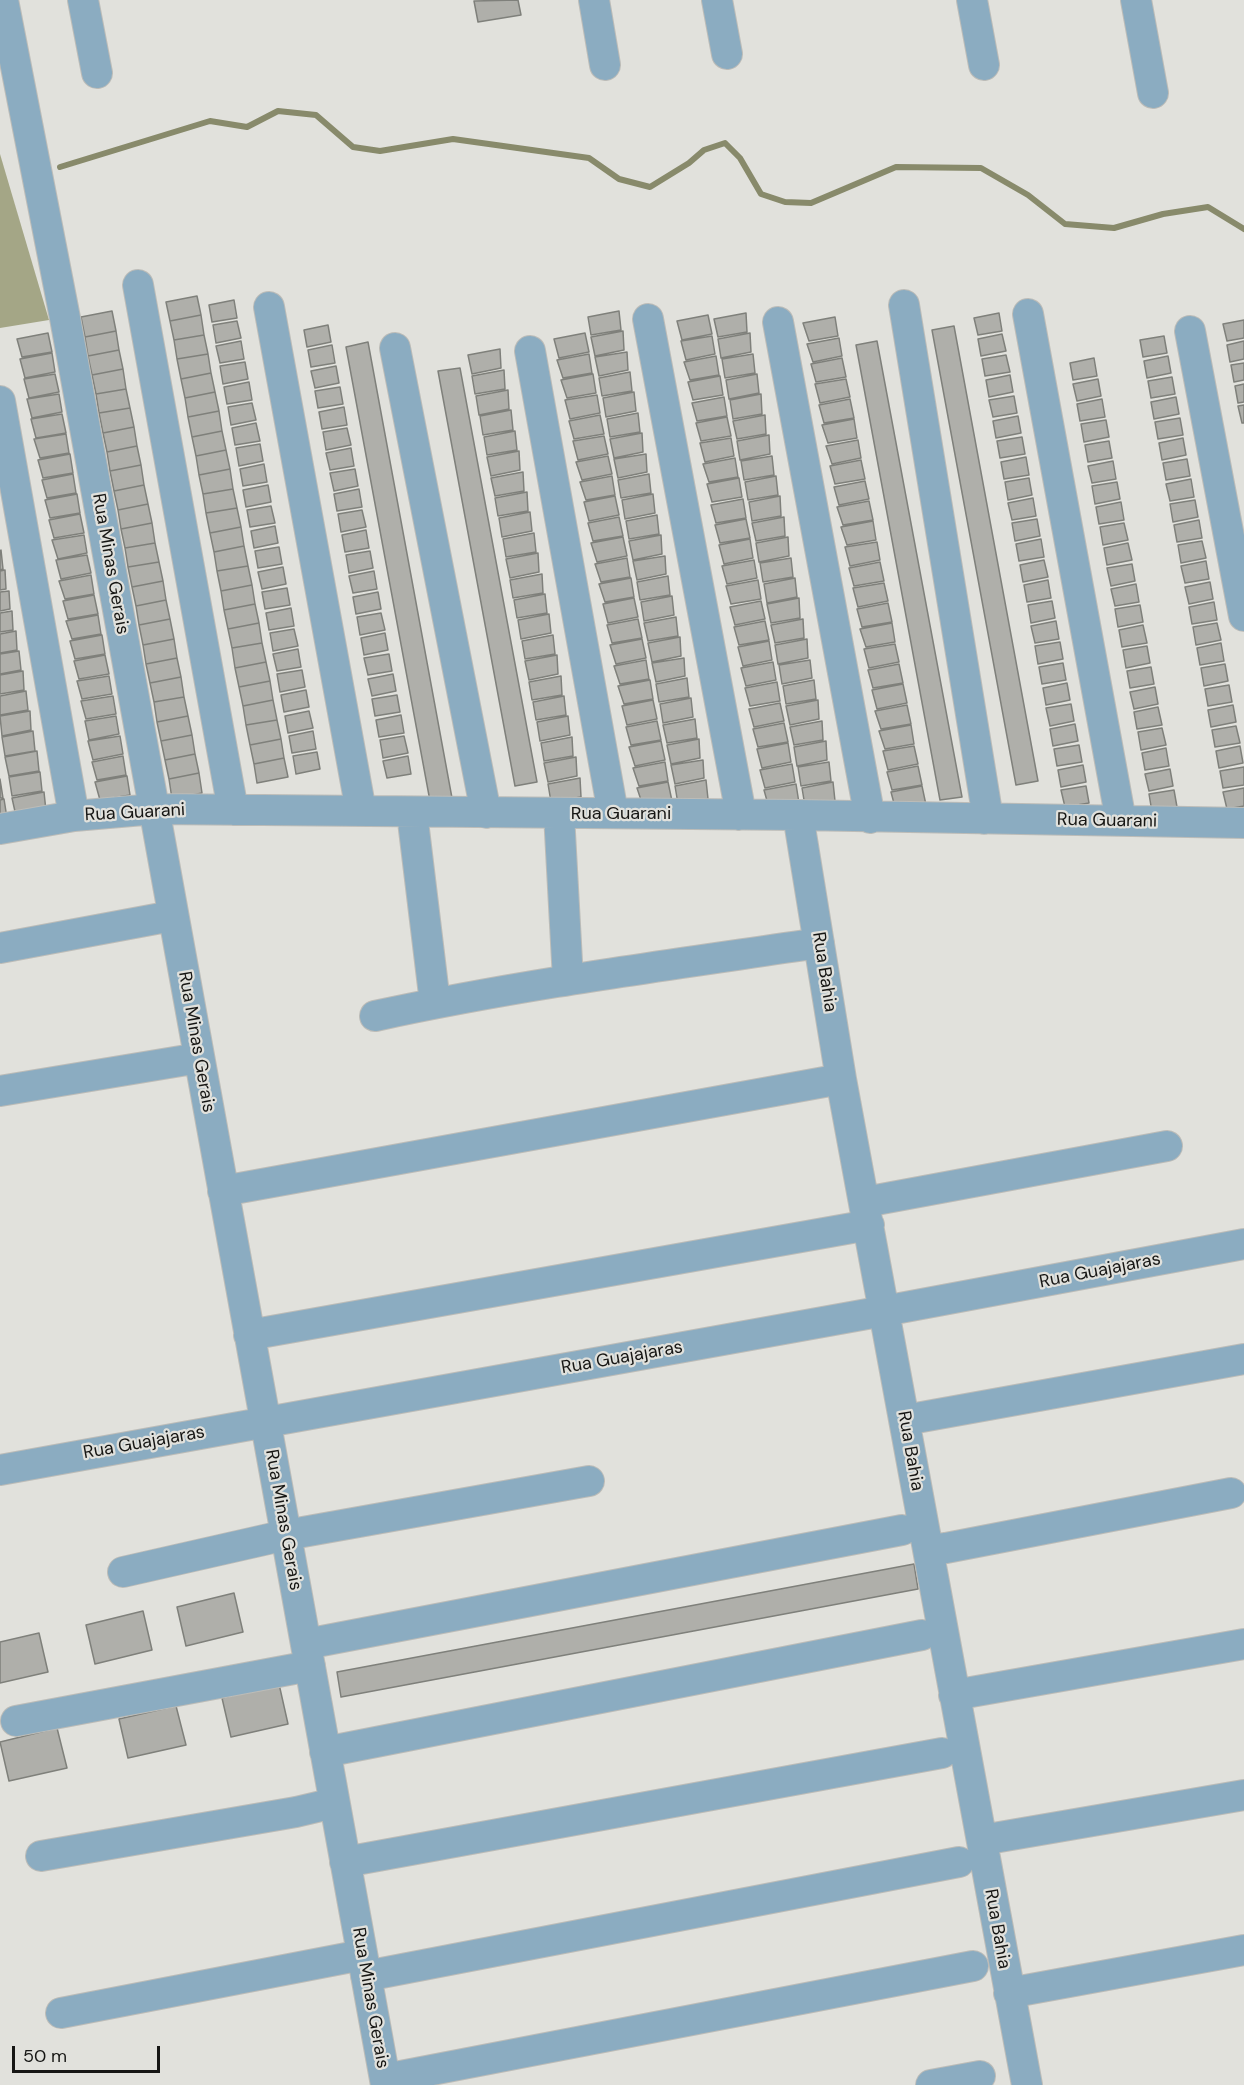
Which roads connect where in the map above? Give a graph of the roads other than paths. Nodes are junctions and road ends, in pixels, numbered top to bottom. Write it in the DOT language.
graph roads {
  1 [pos="3,0"];
  2 [pos="83,0"];
  3 [pos="594,0"];
  4 [pos="717,0"];
  5 [pos="972,0"];
  6 [pos="1136,0"];
  7 [pos="727,54"];
  8 [pos="605,65"];
  9 [pos="984,65"];
  10 [pos="97,73"];
  11 [pos="1153,93"];
  12 [pos="138,285"];
  13 [pos="904,305"];
  14 [pos="269,307"];
  15 [pos="1028,314"];
  16 [pos="648,319"];
  17 [pos="777,322"];
  18 [pos="1190,331"];
  19 [pos="396,348"];
  20 [pos="530,351"];
  21 [pos="0,401"];
  22 [pos="1244,616"];
  23 [pos="155,809"];
  24 [pos="233,810"];
  25 [pos="362,811"];
  26 [pos="412,813"];
  27 [pos="486,813"];
  28 [pos="613,813"];
  29 [pos="559,814"];
  30 [pos="739,815"];
  31 [pos="798,815"];
  32 [pos="74,816"];
  33 [pos="870,818"];
  34 [pos="984,819"];
  35 [pos="1121,821"];
  36 [pos="1244,823"];
  37 [pos="0,829"];
  38 [pos="172,916"];
  39 [pos="819,943"];
  40 [pos="0,948"];
  41 [pos="568,980"];
  42 [pos="435,1003"];
  43 [pos="375,1016"];
  44 [pos="198,1058"];
  45 [pos="841,1079"];
  46 [pos="0,1091"];
  47 [pos="1167,1146"];
  48 [pos="223,1191"];
  49 [pos="867,1214"];
  50 [pos="1244,1244"];
  51 [pos="884,1311"];
  52 [pos="249,1335"];
  53 [pos="1244,1359"];
  54 [pos="905,1420"];
  55 [pos="265,1422"];
  56 [pos="0,1470"];
  57 [pos="589,1481"];
  58 [pos="1231,1493"];
  59 [pos="902,1530"];
  60 [pos="286,1535"];
  61 [pos="928,1550"];
  62 [pos="123,1572"];
  63 [pos="922,1635"];
  64 [pos="1244,1644"];
  65 [pos="308,1655"];
  66 [pos="954,1695"];
  67 [pos="16,1721"];
  68 [pos="325,1752"];
  69 [pos="942,1753"];
  70 [pos="1244,1795"];
  71 [pos="334,1803"];
  72 [pos="982,1840"];
  73 [pos="41,1856"];
  74 [pos="345,1862"];
  75 [pos="960,1862"];
  76 [pos="1244,1950"];
  77 [pos="364,1965"];
  78 [pos="973,1966"];
  79 [pos="1009,1993"];
  80 [pos="61,2013"];
  81 [pos="980,2076"];
  82 [pos="385,2082"];
  83 [pos="931,2085"];
  84 [pos="1027,2085"];
  1 -- 23 [label="street, Rua Minas Gerais"];
  2 -- 10 [label="street"];
  3 -- 8 [label="street"];
  4 -- 7 [label="street"];
  5 -- 9 [label="street"];
  6 -- 11 [label="street"];
  12 -- 24 [label="street"];
  13 -- 34 [label="street"];
  14 -- 25 [label="street"];
  15 -- 35 [label="street"];
  16 -- 30 [label="street"];
  17 -- 33 [label="street"];
  18 -- 22 [label="street"];
  19 -- 27 [label="street"];
  20 -- 28 [label="street"];
  21 -- 32 [label="street"];
  23 -- 24 [label="street, Rua Guarani"];
  23 -- 32 [label="street, Rua Guarani"];
  23 -- 38 [label="street, Rua Minas Gerais"];
  24 -- 25 [label="street, Rua Guarani"];
  25 -- 26 [label="street, Rua Guarani"];
  26 -- 27 [label="street, Rua Guarani"];
  26 -- 42 [label="street"];
  27 -- 29 [label="street, Rua Guarani"];
  28 -- 29 [label="street, Rua Guarani"];
  28 -- 30 [label="street, Rua Guarani"];
  29 -- 41 [label="street"];
  30 -- 31 [label="street, Rua Guarani"];
  31 -- 33 [label="street, Rua Guarani"];
  31 -- 39 [label="street, Rua Bahia"];
  32 -- 37 [label="street, Rua Guarani"];
  33 -- 34 [label="street, Rua Guarani"];
  34 -- 35 [label="street, Rua Guarani"];
  35 -- 36 [label="street, Rua Guarani"];
  38 -- 40 [label="street"];
  38 -- 44 [label="street, Rua Minas Gerais"];
  39 -- 41 [label="street"];
  39 -- 45 [label="street, Rua Bahia"];
  41 -- 42 [label="street"];
  42 -- 43 [label="street"];
  44 -- 46 [label="street"];
  44 -- 48 [label="street, Rua Minas Gerais"];
  45 -- 48 [label="street"];
  45 -- 49 [label="street, Rua Bahia"];
  47 -- 49 [label="street"];
  48 -- 52 [label="street, Rua Minas Gerais"];
  49 -- 51 [label="street, Rua Bahia"];
  49 -- 52 [label="street"];
  50 -- 51 [label="street, Rua Guajajaras"];
  51 -- 54 [label="street, Rua Bahia"];
  51 -- 55 [label="street, Rua Guajajaras"];
  52 -- 55 [label="street, Rua Minas Gerais"];
  53 -- 54 [label="street"];
  54 -- 61 [label="street, Rua Bahia"];
  55 -- 56 [label="street, Rua Guajajaras"];
  55 -- 60 [label="street, Rua Minas Gerais"];
  57 -- 60 [label="street"];
  58 -- 61 [label="street"];
  59 -- 65 [label="street"];
  60 -- 62 [label="street"];
  60 -- 65 [label="street, Rua Minas Gerais"];
  61 -- 66 [label="street, Rua Bahia"];
  63 -- 68 [label="street"];
  64 -- 66 [label="street"];
  65 -- 67 [label="street"];
  65 -- 68 [label="street, Rua Minas Gerais"];
  66 -- 72 [label="street, Rua Bahia"];
  68 -- 71 [label="street, Rua Minas Gerais"];
  69 -- 74 [label="street"];
  70 -- 72 [label="street"];
  71 -- 73 [label="street"];
  71 -- 74 [label="street, Rua Minas Gerais"];
  72 -- 79 [label="street, Rua Bahia"];
  74 -- 77 [label="street, Rua Minas Gerais"];
  75 -- 77 [label="street"];
  76 -- 79 [label="street"];
  77 -- 80 [label="street"];
  77 -- 82 [label="street, Rua Minas Gerais"];
  78 -- 82 [label="street"];
  79 -- 84 [label="street, Rua Bahia"];
  81 -- 83 [label="street"];
}
